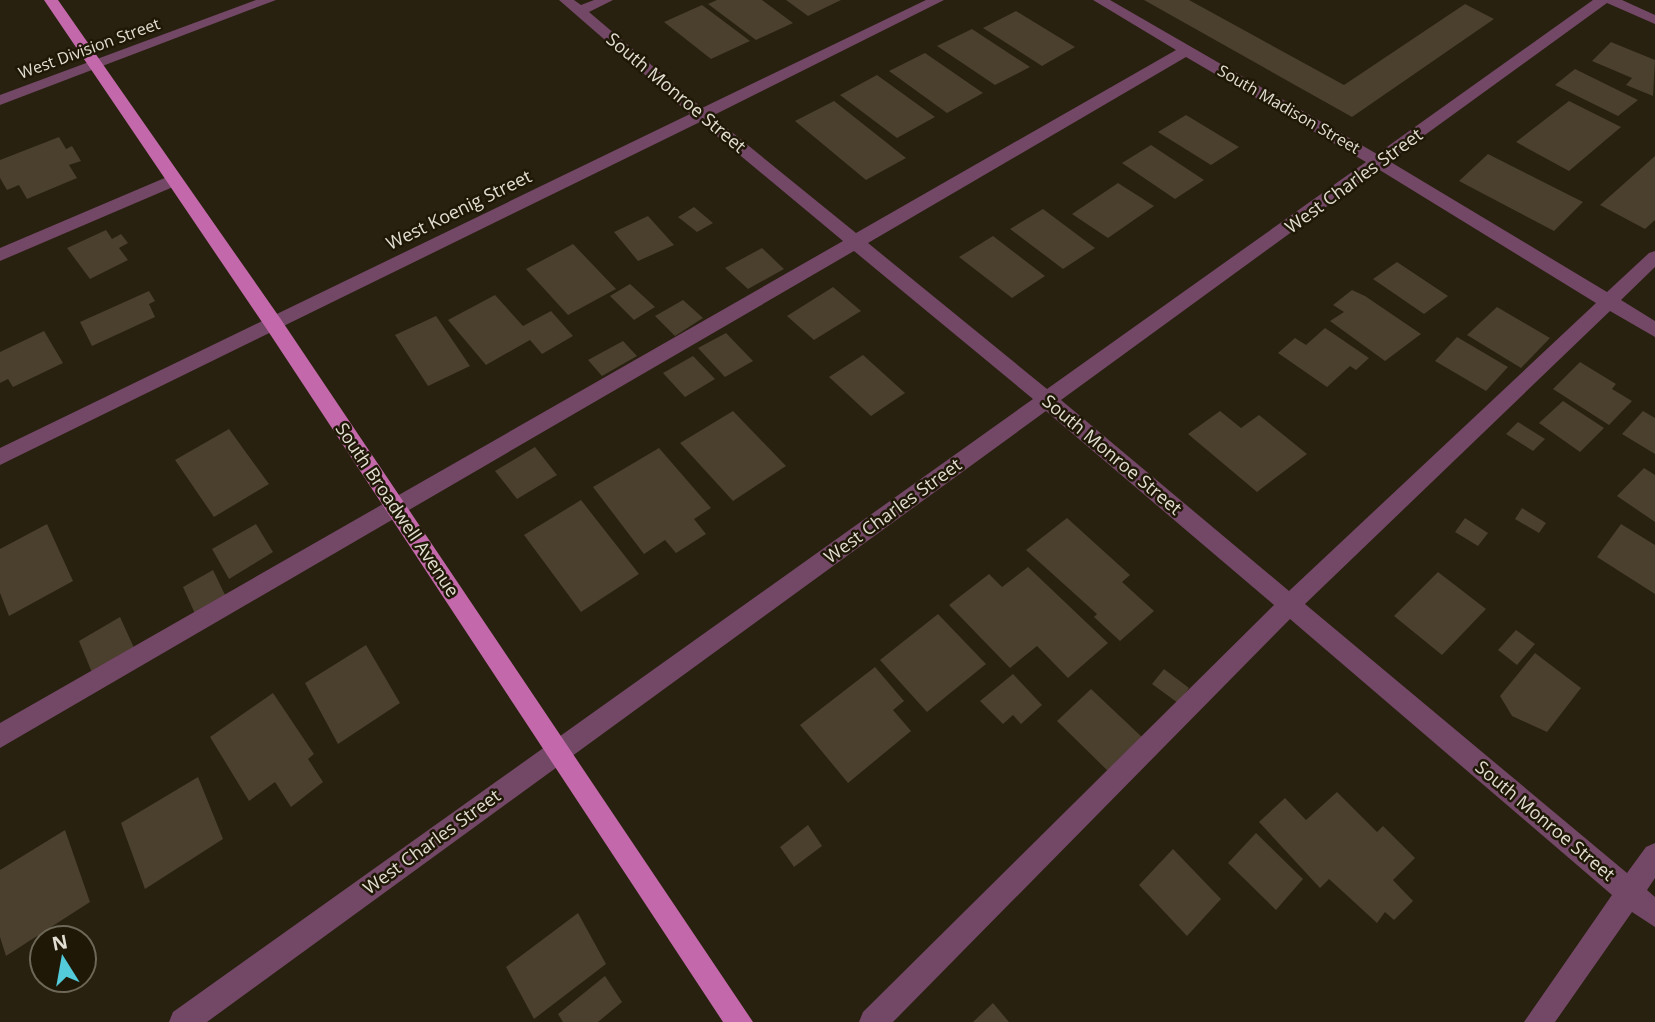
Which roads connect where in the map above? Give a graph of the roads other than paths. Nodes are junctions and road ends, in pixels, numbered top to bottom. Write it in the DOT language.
graph roads {
  1 [pos="51,0"];
  2 [pos="269,0"];
  3 [pos="606,0"];
  4 [pos="936,0"];
  5 [pos="1100,0"];
  6 [pos="1602,0"];
  7 [pos="1611,0"];
  8 [pos="573,6"];
  9 [pos="1655,20"];
  10 [pos="1187,50"];
  11 [pos="93,65"];
  12 [pos="0,100"];
  13 [pos="701,116"];
  14 [pos="1380,163"];
  15 [pos="174,180"];
  16 [pos="855,242"];
  17 [pos="0,255"];
  18 [pos="1655,257"];
  19 [pos="1609,300"];
  20 [pos="274,323"];
  21 [pos="1655,330"];
  22 [pos="1047,400"];
  23 [pos="0,457"];
  24 [pos="394,507"];
  25 [pos="1289,605"];
  26 [pos="0,736"];
  27 [pos="558,752"];
  28 [pos="1655,856"];
  29 [pos="1631,893"];
  30 [pos="1655,914"];
  31 [pos="183,1022"];
  32 [pos="739,1022"];
  33 [pos="873,1022"];
  34 [pos="1538,1022"];
  1 -- 11 [label="main road, South Broadwell Avenue"];
  2 -- 11 [label="street, West Division Street"];
  3 -- 8 [label="street"];
  4 -- 13 [label="street, West Koenig Street"];
  5 -- 10 [label="street, South Madison Street"];
  6 -- 14 [label="street, West Charles Street"];
  7 -- 9 [label="street"];
  8 -- 13 [label="street, South Monroe Street"];
  10 -- 14 [label="street, South Madison Street"];
  10 -- 16 [label="street"];
  11 -- 12 [label="street, West Division Street"];
  11 -- 15 [label="main road, South Broadwell Avenue"];
  13 -- 16 [label="street, South Monroe Street"];
  13 -- 20 [label="street, West Koenig Street"];
  14 -- 19 [label="street, South Madison Street"];
  14 -- 22 [label="street, West Charles Street"];
  15 -- 17 [label="street"];
  15 -- 20 [label="main road, South Broadwell Avenue"];
  16 -- 22 [label="street, South Monroe Street"];
  16 -- 24 [label="street"];
  18 -- 19 [label="street"];
  19 -- 21 [label="street, South Madison Street"];
  19 -- 25 [label="street"];
  20 -- 23 [label="street, West Koenig Street"];
  20 -- 24 [label="main road, South Broadwell Avenue"];
  22 -- 25 [label="street, South Monroe Street"];
  22 -- 27 [label="street, West Charles Street"];
  24 -- 26 [label="street"];
  24 -- 27 [label="main road, South Broadwell Avenue"];
  25 -- 29 [label="street, South Monroe Street"];
  25 -- 33 [label="street"];
  27 -- 31 [label="street, West Charles Street"];
  27 -- 32 [label="main road, South Broadwell Avenue"];
  28 -- 29 [label="street"];
  29 -- 30 [label="street, South Monroe Street"];
  29 -- 34 [label="street"];
}
